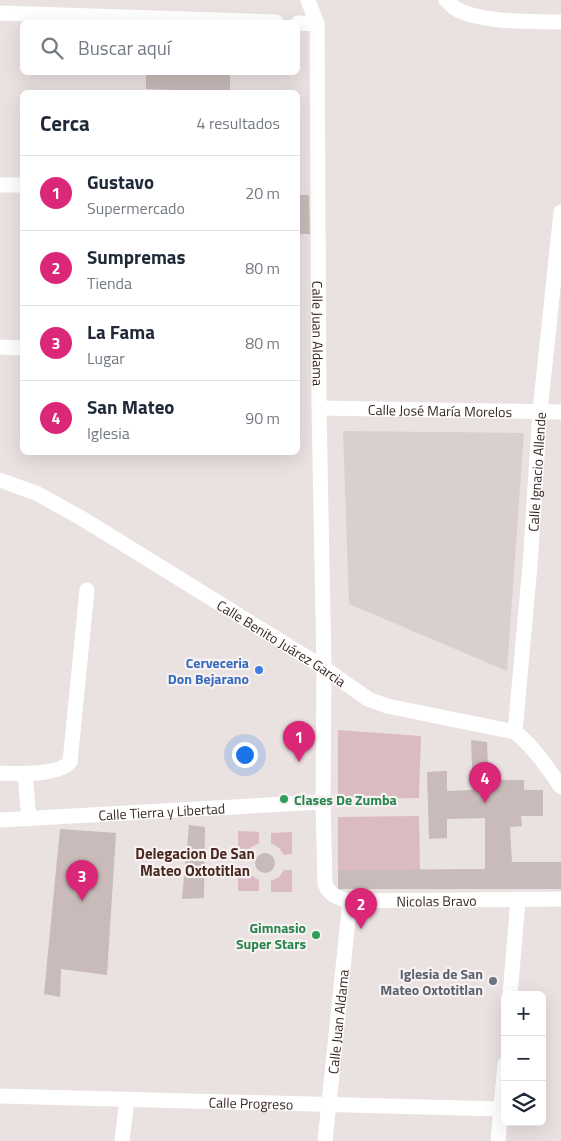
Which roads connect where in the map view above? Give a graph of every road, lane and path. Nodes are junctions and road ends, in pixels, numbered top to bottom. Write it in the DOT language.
graph roads {
  1 [pos="308,0"];
  2 [pos="446,0"];
  3 [pos="0,13"];
  4 [pos="215,20"];
  5 [pos="561,22"];
  6 [pos="300,23"];
  7 [pos="317,24"];
  8 [pos="0,185"];
  9 [pos="20,185"];
  10 [pos="561,212"];
  11 [pos="0,347"];
  12 [pos="20,348"];
  13 [pos="319,408"];
  14 [pos="540,411"];
  15 [pos="561,412"];
  16 [pos="0,480"];
  17 [pos="87,590"];
  18 [pos="324,668"];
  19 [pos="514,732"];
  20 [pos="0,773"];
  21 [pos="25,774"];
  22 [pos="561,787"];
  23 [pos="323,802"];
  24 [pos="29,819"];
  25 [pos="0,820"];
  26 [pos="561,899"];
  27 [pos="518,900"];
  28 [pos="350,902"];
  29 [pos="510,991"];
  30 [pos="0,1096"];
  31 [pos="127,1099"];
  32 [pos="327,1105"];
  33 [pos="501,1109"];
  34 [pos="122,1141"];
  35 [pos="325,1141"];
  36 [pos="498,1141"];
  1 -- 7 [label="street, Calle Juan Aldama"];
  2 -- 5 [label="street"];
  3 -- 4 [label="street"];
  6 -- 7 [label="street"];
  7 -- 13 [label="street, Calle Juan Aldama"];
  8 -- 9 [label="street"];
  10 -- 14 [label="street, Calle Ignacio Allende"];
  11 -- 12 [label="street"];
  13 -- 14 [label="street, Calle José María Morelos"];
  13 -- 18 [label="street, Calle Juan Aldama"];
  14 -- 15 [label="street, Calle José María Morelos"];
  14 -- 19 [label="street, Calle Ignacio Allende"];
  16 -- 18 [label="street, Calle Benito Juárez Garcia"];
  17 -- 21 [label="street"];
  18 -- 19 [label="street, Calle Benito Juárez Garcia"];
  18 -- 23 [label="street, Nicolas Bravo"];
  19 -- 22 [label="street"];
  20 -- 21 [label="street"];
  21 -- 24 [label="street"];
  23 -- 24 [label="street, Calle Tierra y Libertad"];
  23 -- 28 [label="street, Nicolas Bravo"];
  24 -- 25 [label="street, Calle Tierra y Libertad"];
  26 -- 27 [label="street, Nicolas Bravo"];
  27 -- 28 [label="street, Nicolas Bravo"];
  27 -- 29 [label="street"];
  28 -- 32 [label="street, Calle Juan Aldama"];
  30 -- 31 [label="street, Calle Progreso"];
  31 -- 32 [label="street, Calle Progreso"];
  31 -- 34 [label="street"];
  32 -- 33 [label="street, Calle Progreso"];
  32 -- 35 [label="street, Calle Juan Aldama"];
  33 -- 36 [label="street"];
}
